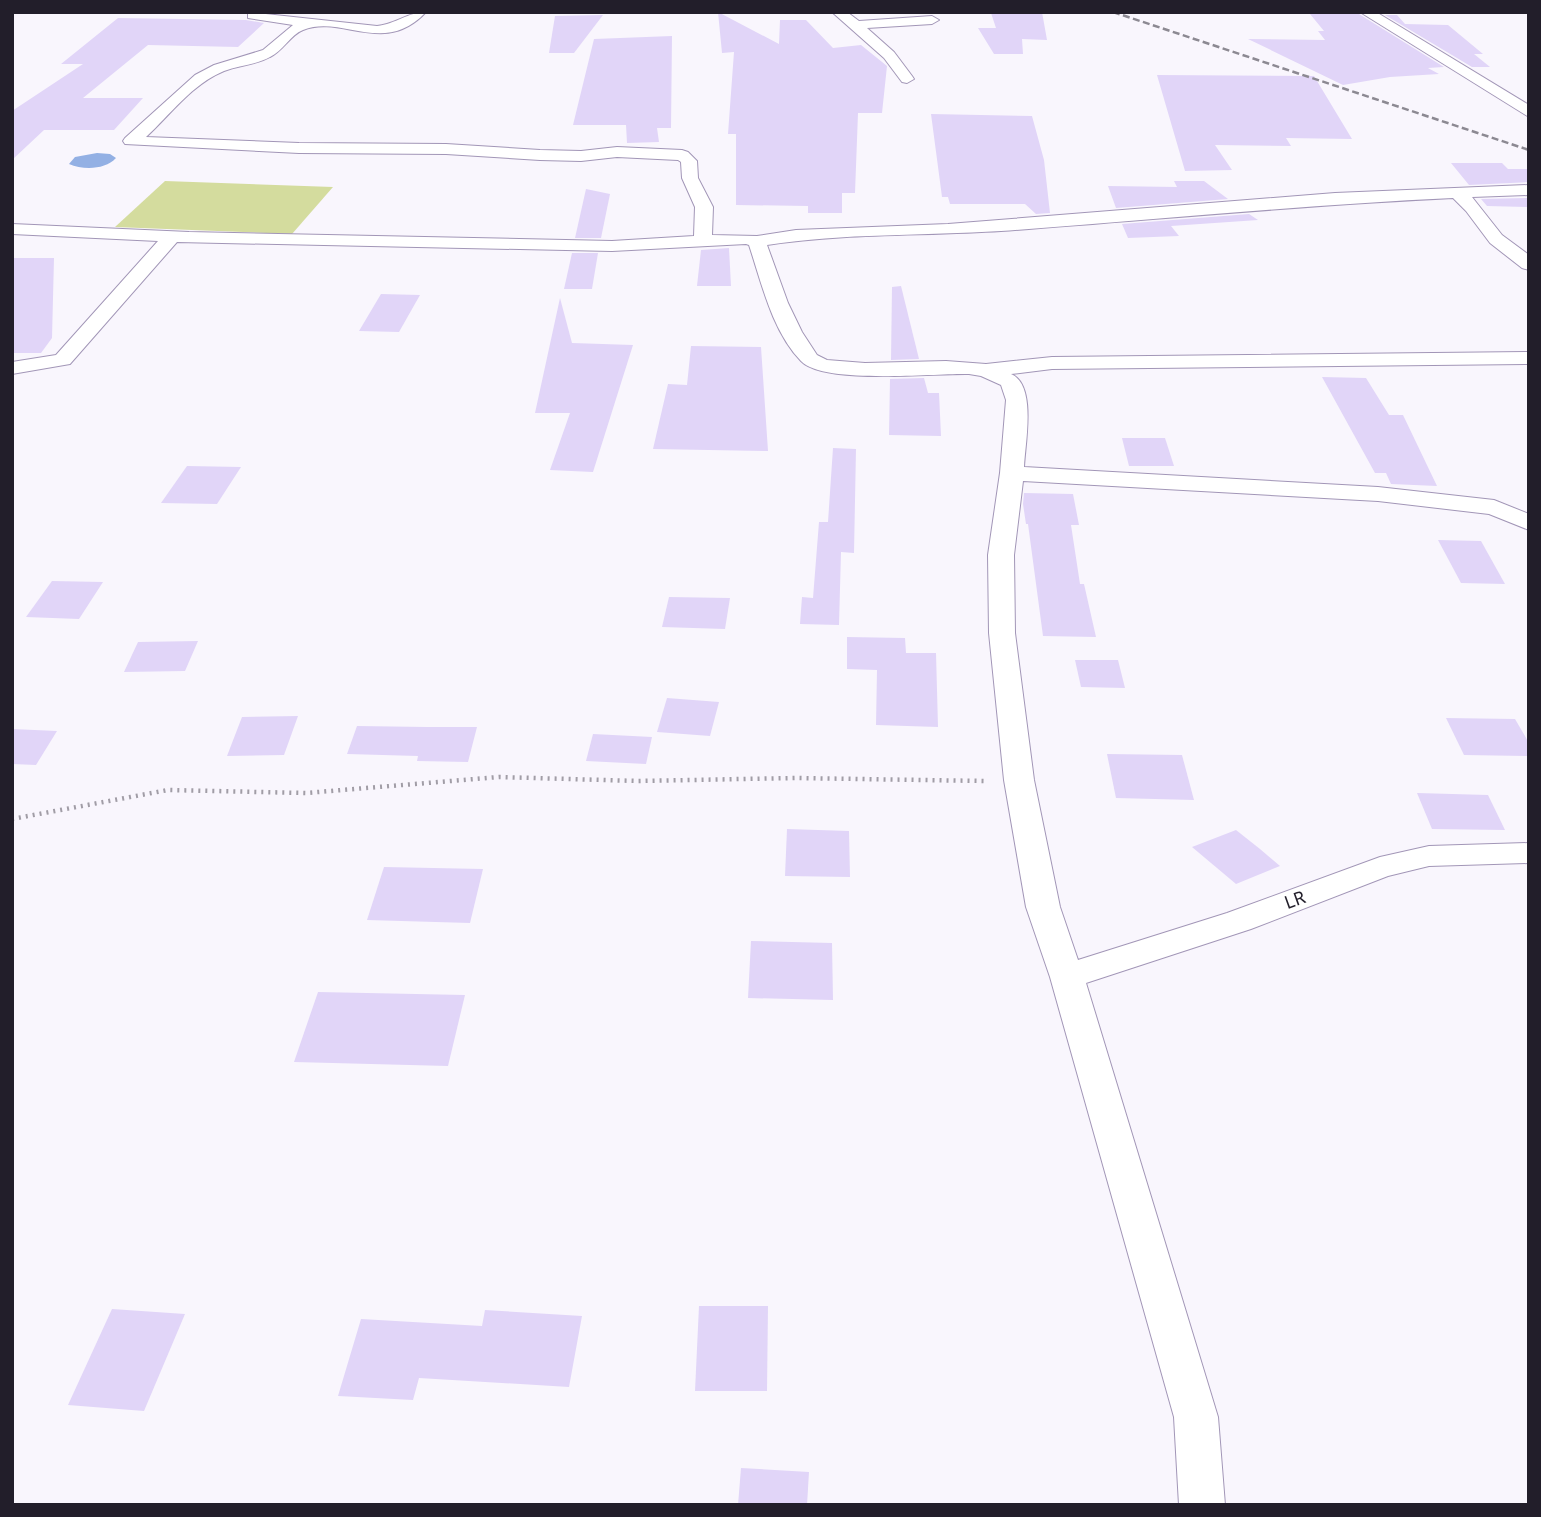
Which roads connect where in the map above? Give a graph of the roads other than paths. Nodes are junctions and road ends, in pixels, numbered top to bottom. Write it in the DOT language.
graph roads {
  1 [pos="420,12"];
  2 [pos="838,12"];
  3 [pos="1366,12"];
  4 [pos="253,15"];
  5 [pos="932,20"];
  6 [pos="320,25"];
  7 [pos="856,25"];
  8 [pos="906,79"];
  9 [pos="1529,112"];
  10 [pos="1529,190"];
  11 [pos="1456,192"];
  12 [pos="12,229"];
  13 [pos="172,236"];
  14 [pos="757,241"];
  15 [pos="703,242"];
  16 [pos="1529,264"];
  17 [pos="1529,358"];
  18 [pos="12,368"];
  19 [pos="985,370"];
  20 [pos="1012,473"];
  21 [pos="1529,523"];
  22 [pos="1529,853"];
  23 [pos="1067,977"];
  24 [pos="1202,1505"];
  1 -- 6 [label="street"];
  2 -- 7 [label="street"];
  3 -- 9 [label="street"];
  4 -- 6 [label="street"];
  5 -- 7 [label="street"];
  6 -- 15 [label="street"];
  7 -- 8 [label="street"];
  10 -- 11 [label="street"];
  11 -- 14 [label="street"];
  11 -- 16 [label="street"];
  12 -- 13 [label="street"];
  13 -- 15 [label="street"];
  13 -- 18 [label="street"];
  14 -- 15 [label="street"];
  14 -- 19 [label="street"];
  17 -- 19 [label="street"];
  19 -- 20 [label="street"];
  20 -- 21 [label="street"];
  20 -- 23 [label="street"];
  22 -- 23 [label="street, LR"];
  23 -- 24 [label="street"];
}
